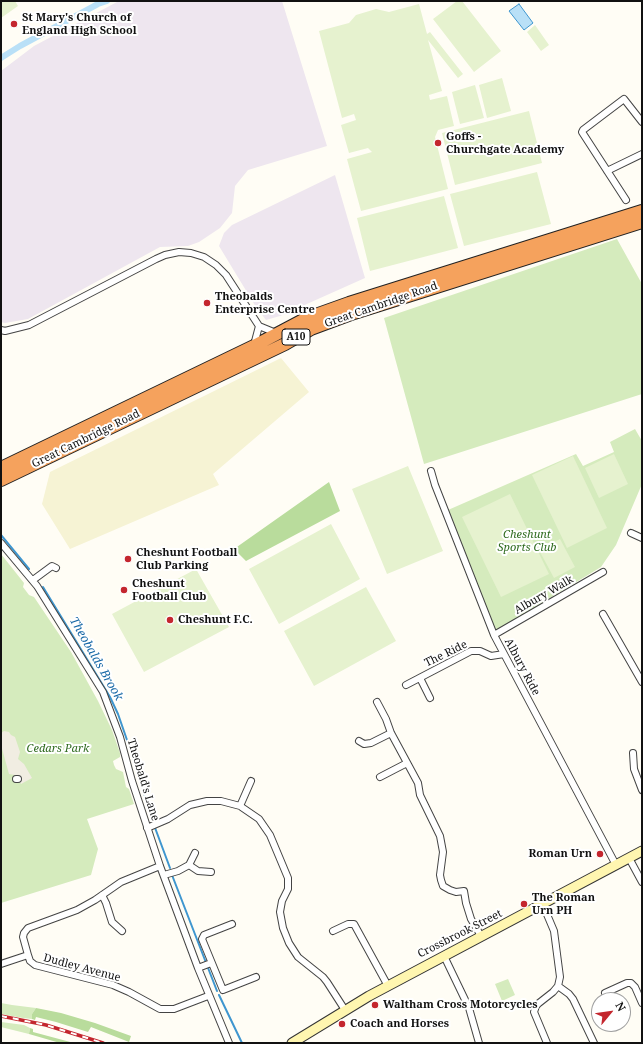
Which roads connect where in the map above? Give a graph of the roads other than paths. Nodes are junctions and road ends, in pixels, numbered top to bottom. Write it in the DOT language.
graph roads {
  1 [pos="642,122"];
  2 [pos="642,154"];
  3 [pos="607,171"];
  4 [pos="626,200"];
  5 [pos="642,211"];
  6 [pos="642,222"];
  7 [pos="259,326"];
  8 [pos="1,330"];
  9 [pos="280,334"];
  10 [pos="254,346"];
  11 [pos="1,468"];
  12 [pos="431,471"];
  13 [pos="1,480"];
  14 [pos="631,533"];
  15 [pos="642,538"];
  16 [pos="1,543"];
  17 [pos="56,568"];
  18 [pos="603,572"];
  19 [pos="35,578"];
  20 [pos="603,614"];
  21 [pos="494,635"];
  22 [pos="504,654"];
  23 [pos="420,678"];
  24 [pos="642,682"];
  25 [pos="406,685"];
  26 [pos="430,698"];
  27 [pos="377,702"];
  28 [pos="391,733"];
  29 [pos="359,741"];
  30 [pos="633,753"];
  31 [pos="407,763"];
  32 [pos="380,777"];
  33 [pos="251,781"];
  34 [pos="642,790"];
  35 [pos="240,806"];
  36 [pos="152,826"];
  37 [pos="642,851"];
  38 [pos="195,853"];
  39 [pos="629,858"];
  40 [pos="189,865"];
  41 [pos="616,865"];
  42 [pos="160,866"];
  43 [pos="211,872"];
  44 [pos="169,874"];
  45 [pos="642,882"];
  46 [pos="102,895"];
  47 [pos="543,905"];
  48 [pos="232,924"];
  49 [pos="122,930"];
  50 [pos="333,931"];
  51 [pos="481,936"];
  52 [pos="28,955"];
  53 [pos="444,956"];
  54 [pos="1,964"];
  55 [pos="205,965"];
  56 [pos="256,977"];
  57 [pos="388,986"];
  58 [pos="558,986"];
  59 [pos="609,992"];
  60 [pos="208,996"];
  61 [pos="642,1003"];
  62 [pos="345,1010"];
  63 [pos="303,1040"];
  64 [pos="229,1043"];
  65 [pos="292,1043"];
  66 [pos="479,1043"];
  67 [pos="547,1043"];
  68 [pos="594,1043"];
  1 -- 3 [label="street"];
  2 -- 3 [label="street"];
  3 -- 4 [label="street"];
  5 -- 9 [label="highway, Great Cambridge Road / A10"];
  6 -- 13 [label="highway, Great Cambridge Road / A10"];
  7 -- 8 [label="street"];
  7 -- 9 [label="street"];
  7 -- 10 [label="street"];
  9 -- 10 [label="highway, Great Cambridge Road / A10"];
  10 -- 11 [label="highway, Great Cambridge Road / A10"];
  12 -- 21 [label="street, Albury Ride"];
  14 -- 15 [label="street"];
  16 -- 19 [label="street, Theobald's Lane"];
  17 -- 19 [label="street"];
  18 -- 21 [label="street, Albury Walk"];
  19 -- 36 [label="street, Theobald's Lane"];
  20 -- 24 [label="street"];
  21 -- 22 [label="street, Albury Ride"];
  22 -- 23 [label="street, The Ride"];
  22 -- 41 [label="street, Albury Ride"];
  23 -- 25 [label="street, The Ride"];
  23 -- 26 [label="street, The Ride"];
  27 -- 28 [label="street"];
  28 -- 29 [label="street"];
  28 -- 31 [label="street"];
  30 -- 34 [label="street"];
  31 -- 32 [label="street"];
  31 -- 51 [label="street"];
  33 -- 35 [label="street"];
  35 -- 36 [label="street"];
  35 -- 62 [label="street"];
  36 -- 42 [label="street, Theobald's Lane"];
  37 -- 39 [label="main road, Crossbrook Street"];
  38 -- 40 [label="street"];
  39 -- 41 [label="main road, Crossbrook Street"];
  39 -- 45 [label="street"];
  40 -- 43 [label="street"];
  40 -- 44 [label="street"];
  41 -- 47 [label="main road, Crossbrook Street"];
  42 -- 44 [label="street, Theobald's Lane"];
  42 -- 46 [label="street, Dudley Avenue"];
  44 -- 55 [label="street, Theobald's Lane"];
  46 -- 49 [label="street"];
  46 -- 52 [label="street, Dudley Avenue"];
  47 -- 51 [label="main road, Crossbrook Street"];
  47 -- 58 [label="street"];
  48 -- 55 [label="street"];
  50 -- 57 [label="street"];
  51 -- 53 [label="main road, Crossbrook Street"];
  52 -- 54 [label="street"];
  52 -- 60 [label="street, Dudley Avenue"];
  53 -- 57 [label="main road, Crossbrook Street"];
  53 -- 66 [label="street"];
  55 -- 56 [label="street"];
  55 -- 60 [label="street, Theobald's Lane"];
  57 -- 62 [label="main road, Crossbrook Street"];
  58 -- 67 [label="street"];
  58 -- 68 [label="street"];
  59 -- 61 [label="street"];
  60 -- 64 [label="street, Theobald's Lane"];
  62 -- 63 [label="main road, Crossbrook Street"];
  63 -- 65 [label="main road, Crossbrook Street"];
}
